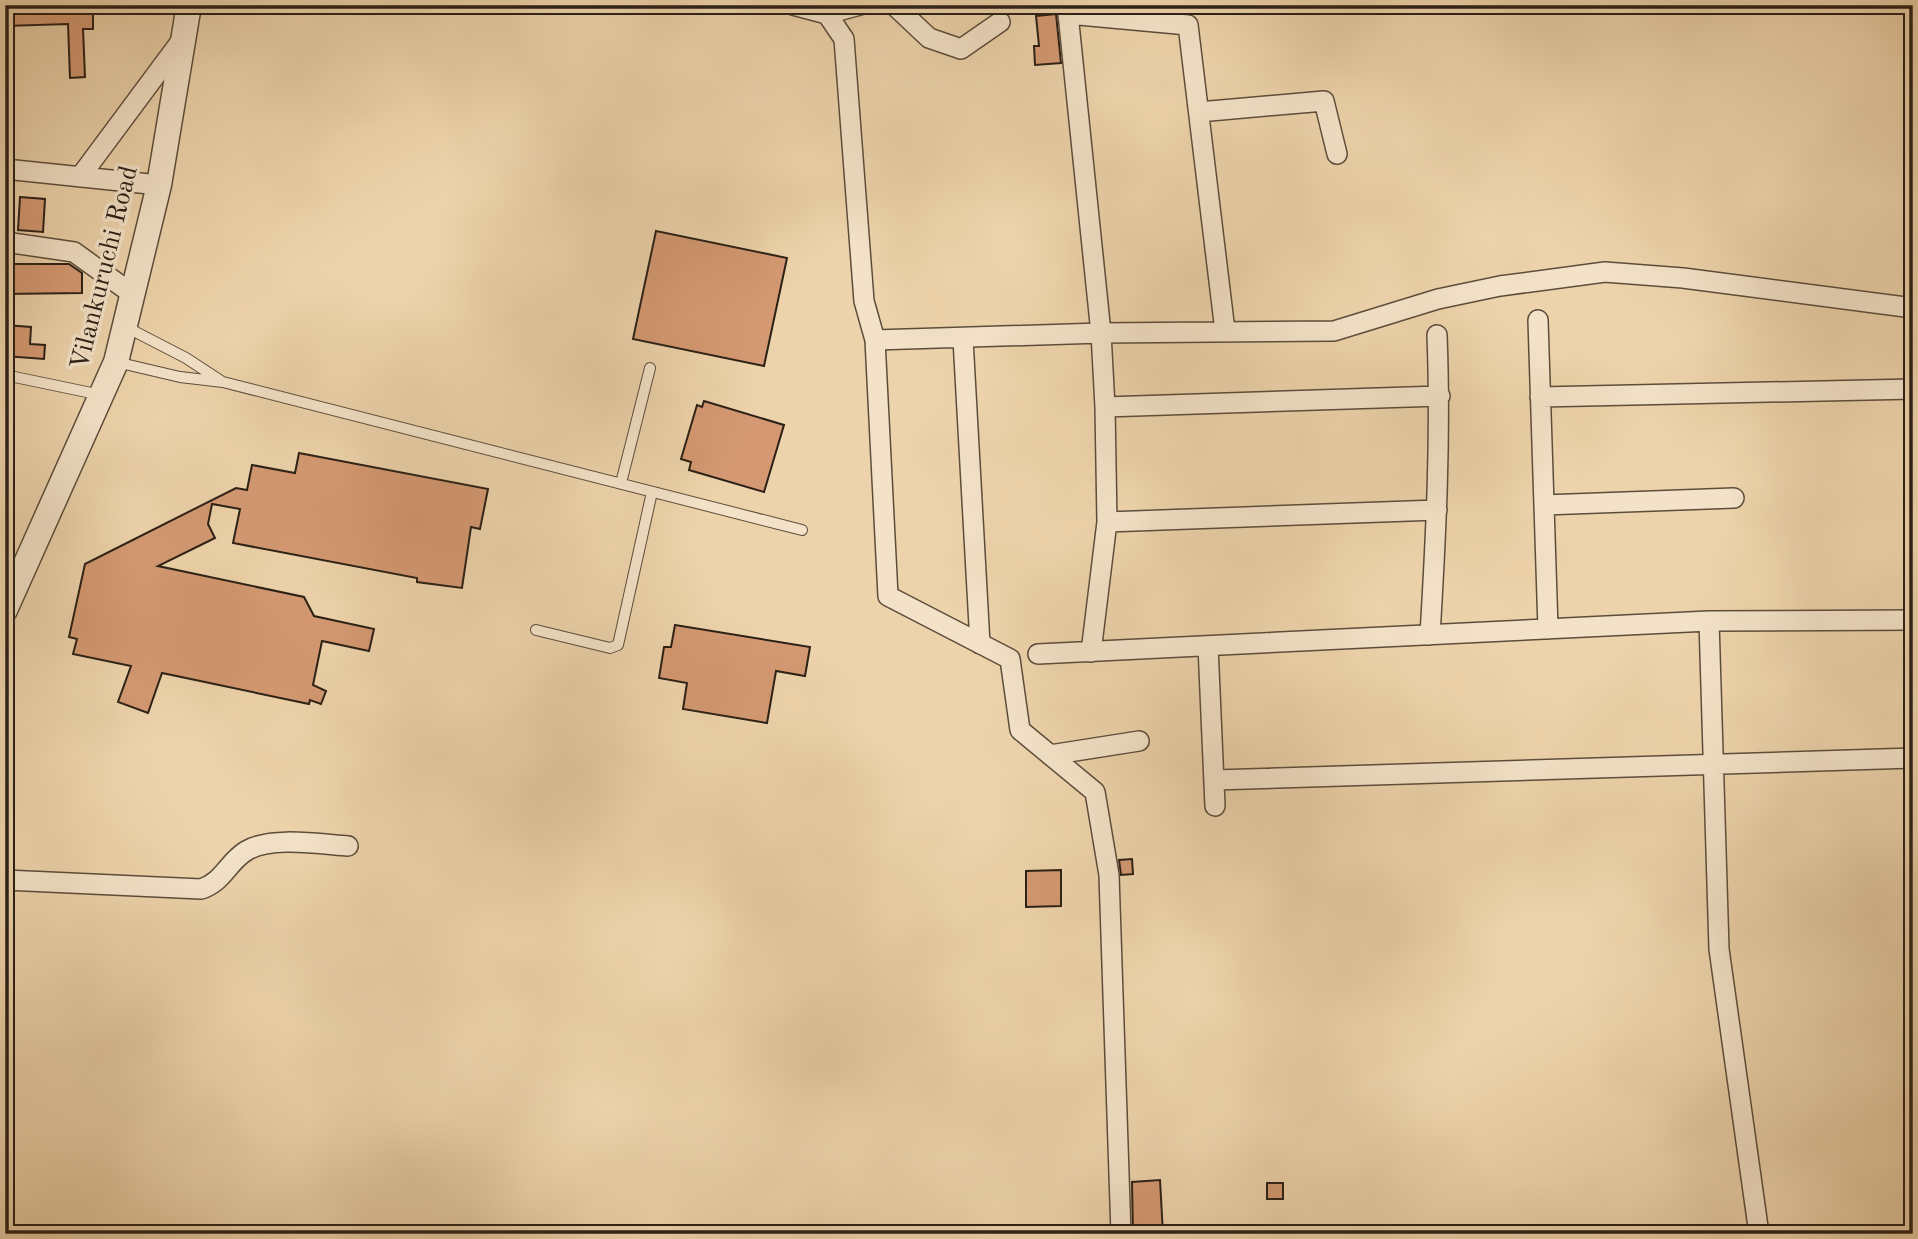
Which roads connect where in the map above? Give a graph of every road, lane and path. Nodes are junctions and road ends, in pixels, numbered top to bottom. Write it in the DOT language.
graph roads {
  1 [pos="189,5"];
  2 [pos="793,5"];
  3 [pos="860,5"];
  4 [pos="894,5"];
  5 [pos="822,10"];
  6 [pos="1000,22"];
  7 [pos="184,37"];
  8 [pos="1199,112"];
  9 [pos="1337,153"];
  10 [pos="6,175"];
  11 [pos="80,177"];
  12 [pos="159,185"];
  13 [pos="5,242"];
  14 [pos="131,293"];
  15 [pos="1913,308"];
  16 [pos="1538,320"];
  17 [pos="124,326"];
  18 [pos="1225,331"];
  19 [pos="1101,333"];
  20 [pos="1437,335"];
  21 [pos="962,339"];
  22 [pos="875,340"];
  23 [pos="116,362"];
  24 [pos="650,368"];
  25 [pos="5,375"];
  26 [pos="223,382"];
  27 [pos="1913,388"];
  28 [pos="101,395"];
  29 [pos="1440,396"];
  30 [pos="1540,397"];
  31 [pos="1105,407"];
  32 [pos="621,483"];
  33 [pos="652,492"];
  34 [pos="1734,498"];
  35 [pos="1544,505"];
  36 [pos="1437,510"];
  37 [pos="1107,522"];
  38 [pos="802,530"];
  39 [pos="5,610"];
  40 [pos="1913,620"];
  41 [pos="1709,621"];
  42 [pos="1548,629"];
  43 [pos="536,630"];
  44 [pos="1430,635"];
  45 [pos="980,644"];
  46 [pos="1208,646"];
  47 [pos="1091,652"];
  48 [pos="1038,654"];
  49 [pos="1139,741"];
  50 [pos="1050,754"];
  51 [pos="1913,758"];
  52 [pos="1713,764"];
  53 [pos="1214,780"];
  54 [pos="1215,806"];
  55 [pos="348,846"];
  56 [pos="5,880"];
  57 [pos="1121,1234"];
  58 [pos="1759,1234"];
  1 -- 7 [label="street, Vilankuruchi Road"];
  2 -- 5 [label="street"];
  3 -- 5 [label="street"];
  4 -- 6 [label="street"];
  5 -- 22 [label="street"];
  7 -- 11 [label="street"];
  7 -- 12 [label="street, Vilankuruchi Road"];
  8 -- 9 [label="street"];
  8 -- 18 [label="street"];
  8 -- 19 [label="street"];
  10 -- 11 [label="street"];
  11 -- 12 [label="street"];
  12 -- 14 [label="street, Vilankuruchi Road"];
  13 -- 14 [label="street"];
  14 -- 17 [label="street, Vilankuruchi Road"];
  15 -- 18 [label="street"];
  16 -- 30 [label="street"];
  17 -- 23 [label="street, Vilankuruchi Road"];
  17 -- 26 [label="lane"];
  18 -- 19 [label="street"];
  19 -- 21 [label="street"];
  19 -- 31 [label="street"];
  20 -- 29 [label="street"];
  21 -- 22 [label="street"];
  21 -- 45 [label="street"];
  22 -- 45 [label="street"];
  23 -- 26 [label="lane"];
  23 -- 28 [label="street, Vilankuruchi Road"];
  24 -- 32 [label="lane"];
  25 -- 28 [label="lane"];
  26 -- 32 [label="lane"];
  27 -- 30 [label="street"];
  28 -- 39 [label="street, Vilankuruchi Road"];
  29 -- 31 [label="street"];
  29 -- 36 [label="street"];
  30 -- 35 [label="street"];
  31 -- 37 [label="street"];
  32 -- 33 [label="lane"];
  33 -- 38 [label="lane"];
  33 -- 43 [label="lane"];
  34 -- 35 [label="street"];
  35 -- 42 [label="street"];
  36 -- 37 [label="street"];
  36 -- 44 [label="street"];
  37 -- 47 [label="street"];
  40 -- 41 [label="street"];
  41 -- 42 [label="street"];
  41 -- 52 [label="street"];
  42 -- 44 [label="street"];
  44 -- 46 [label="street"];
  45 -- 50 [label="street"];
  46 -- 47 [label="street"];
  46 -- 53 [label="street"];
  47 -- 48 [label="street"];
  49 -- 50 [label="street"];
  50 -- 57 [label="street"];
  51 -- 52 [label="street"];
  52 -- 53 [label="street"];
  52 -- 58 [label="street"];
  53 -- 54 [label="street"];
  55 -- 56 [label="street"];
}
